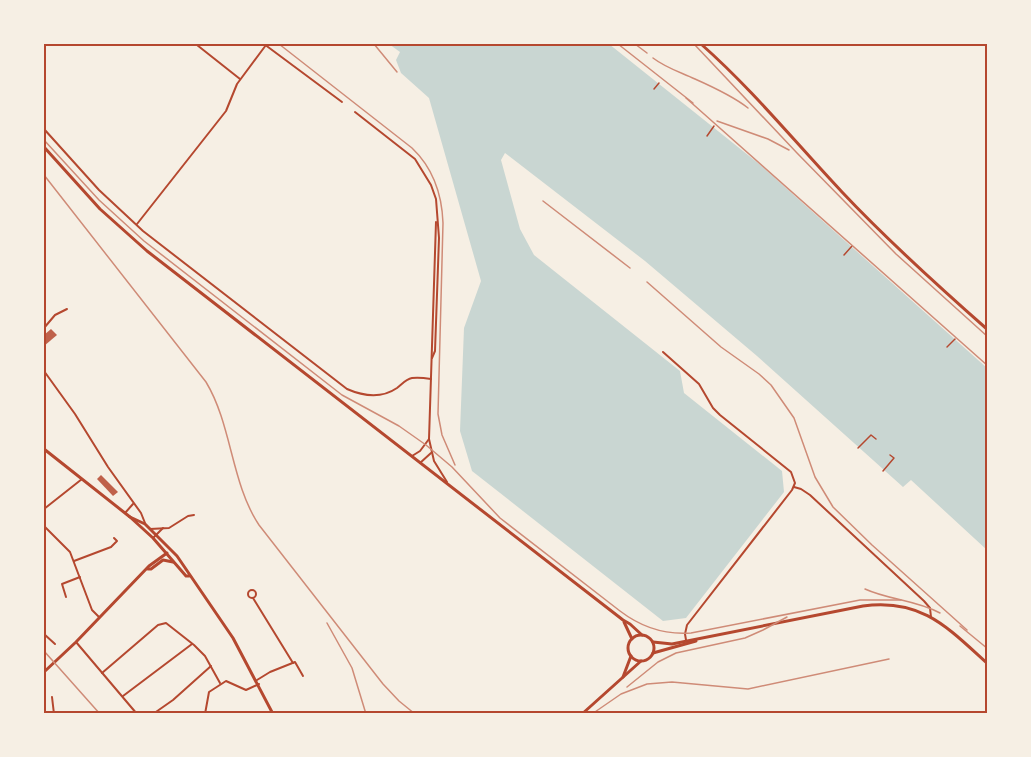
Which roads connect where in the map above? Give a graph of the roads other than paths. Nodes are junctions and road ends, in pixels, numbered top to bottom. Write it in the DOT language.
graph roads {
  1 [pos="265,44"];
  2 [pos="701,44"];
  3 [pos="196,45"];
  4 [pos="240,79"];
  5 [pos="342,102"];
  6 [pos="355,112"];
  7 [pos="44,129"];
  8 [pos="44,147"];
  9 [pos="137,224"];
  10 [pos="67,309"];
  11 [pos="44,328"];
  12 [pos="987,330"];
  13 [pos="663,352"];
  14 [pos="44,371"];
  15 [pos="431,379"];
  16 [pos="429,439"];
  17 [pos="44,449"];
  18 [pos="431,453"];
  19 [pos="412,457"];
  20 [pos="420,463"];
  21 [pos="82,479"];
  22 [pos="448,484"];
  23 [pos="793,487"];
  24 [pos="133,504"];
  25 [pos="44,509"];
  26 [pos="125,513"];
  27 [pos="194,515"];
  28 [pos="130,517"];
  29 [pos="145,524"];
  30 [pos="44,526"];
  31 [pos="163,528"];
  32 [pos="150,529"];
  33 [pos="155,537"];
  34 [pos="114,538"];
  35 [pos="158,544"];
  36 [pos="166,544"];
  37 [pos="167,553"];
  38 [pos="177,556"];
  39 [pos="158,559"];
  40 [pos="163,560"];
  41 [pos="74,561"];
  42 [pos="174,562"];
  43 [pos="148,569"];
  44 [pos="189,576"];
  45 [pos="80,577"];
  46 [pos="66,597"];
  47 [pos="253,598"];
  48 [pos="99,617"];
  49 [pos="931,617"];
  50 [pos="623,620"];
  51 [pos="44,634"];
  52 [pos="642,634"];
  53 [pos="632,639"];
  54 [pos="700,639"];
  55 [pos="686,640"];
  56 [pos="76,642"];
  57 [pos="653,642"];
  58 [pos="55,644"];
  59 [pos="192,644"];
  60 [pos="653,653"];
  61 [pos="632,656"];
  62 [pos="642,661"];
  63 [pos="293,663"];
  64 [pos="987,664"];
  65 [pos="211,666"];
  66 [pos="44,672"];
  67 [pos="102,673"];
  68 [pos="303,676"];
  69 [pos="622,680"];
  70 [pos="258,682"];
  71 [pos="220,683"];
  72 [pos="123,696"];
  73 [pos="52,697"];
  74 [pos="54,714"];
  75 [pos="137,714"];
  76 [pos="153,714"];
  77 [pos="205,714"];
  78 [pos="273,714"];
  79 [pos="582,714"];
  1 -- 4 [label="street"];
  1 -- 5 [label="street"];
  2 -- 12 [label="street"];
  3 -- 4 [label="street"];
  4 -- 9 [label="street"];
  6 -- 15 [label="street"];
  7 -- 9 [label="street"];
  8 -- 19 [label="street"];
  9 -- 15 [label="street"];
  10 -- 11 [label="street"];
  13 -- 23 [label="street"];
  14 -- 24 [label="street"];
  15 -- 16 [label="street"];
  16 -- 18 [label="street"];
  16 -- 19 [label="street"];
  17 -- 21 [label="street"];
  18 -- 20 [label="street"];
  18 -- 22 [label="street"];
  19 -- 20 [label="street"];
  20 -- 22 [label="street"];
  21 -- 25 [label="street"];
  21 -- 26 [label="street"];
  22 -- 50 [label="street"];
  23 -- 49 [label="street"];
  23 -- 55 [label="street"];
  24 -- 26 [label="street"];
  24 -- 29 [label="street"];
  26 -- 28 [label="street"];
  27 -- 31 [label="street"];
  28 -- 29 [label="street"];
  28 -- 33 [label="street"];
  29 -- 32 [label="street"];
  30 -- 41 [label="street"];
  31 -- 32 [label="street"];
  31 -- 33 [label="street"];
  32 -- 33 [label="street"];
  33 -- 35 [label="street"];
  33 -- 36 [label="street"];
  34 -- 41 [label="street"];
  35 -- 37 [label="street"];
  35 -- 39 [label="street"];
  36 -- 37 [label="street"];
  36 -- 38 [label="street"];
  37 -- 38 [label="street"];
  37 -- 39 [label="street"];
  37 -- 40 [label="street"];
  37 -- 42 [label="street"];
  38 -- 44 [label="street"];
  39 -- 43 [label="street"];
  40 -- 42 [label="street"];
  40 -- 43 [label="street"];
  41 -- 45 [label="street"];
  42 -- 44 [label="street"];
  43 -- 48 [label="street"];
  44 -- 70 [label="street"];
  45 -- 46 [label="street"];
  45 -- 48 [label="street"];
  47 -- 63 [label="street"];
  48 -- 56 [label="street"];
  49 -- 54 [label="street"];
  49 -- 64 [label="street"];
  50 -- 52 [label="street"];
  50 -- 53 [label="street"];
  51 -- 58 [label="street"];
  52 -- 53 [label="street"];
  52 -- 57 [label="street"];
  53 -- 61 [label="street"];
  54 -- 55 [label="street"];
  54 -- 60 [label="street"];
  55 -- 57 [label="street"];
  56 -- 66 [label="street"];
  56 -- 67 [label="street"];
  57 -- 60 [label="street"];
  59 -- 65 [label="street"];
  59 -- 67 [label="street"];
  59 -- 72 [label="street"];
  60 -- 62 [label="street"];
  61 -- 62 [label="street"];
  61 -- 69 [label="street"];
  62 -- 69 [label="street"];
  63 -- 68 [label="street"];
  63 -- 70 [label="street"];
  65 -- 71 [label="street"];
  65 -- 76 [label="street"];
  67 -- 72 [label="street"];
  69 -- 79 [label="street"];
  70 -- 71 [label="street"];
  70 -- 78 [label="street"];
  71 -- 77 [label="street"];
  72 -- 75 [label="street"];
  73 -- 74 [label="street"];
}
